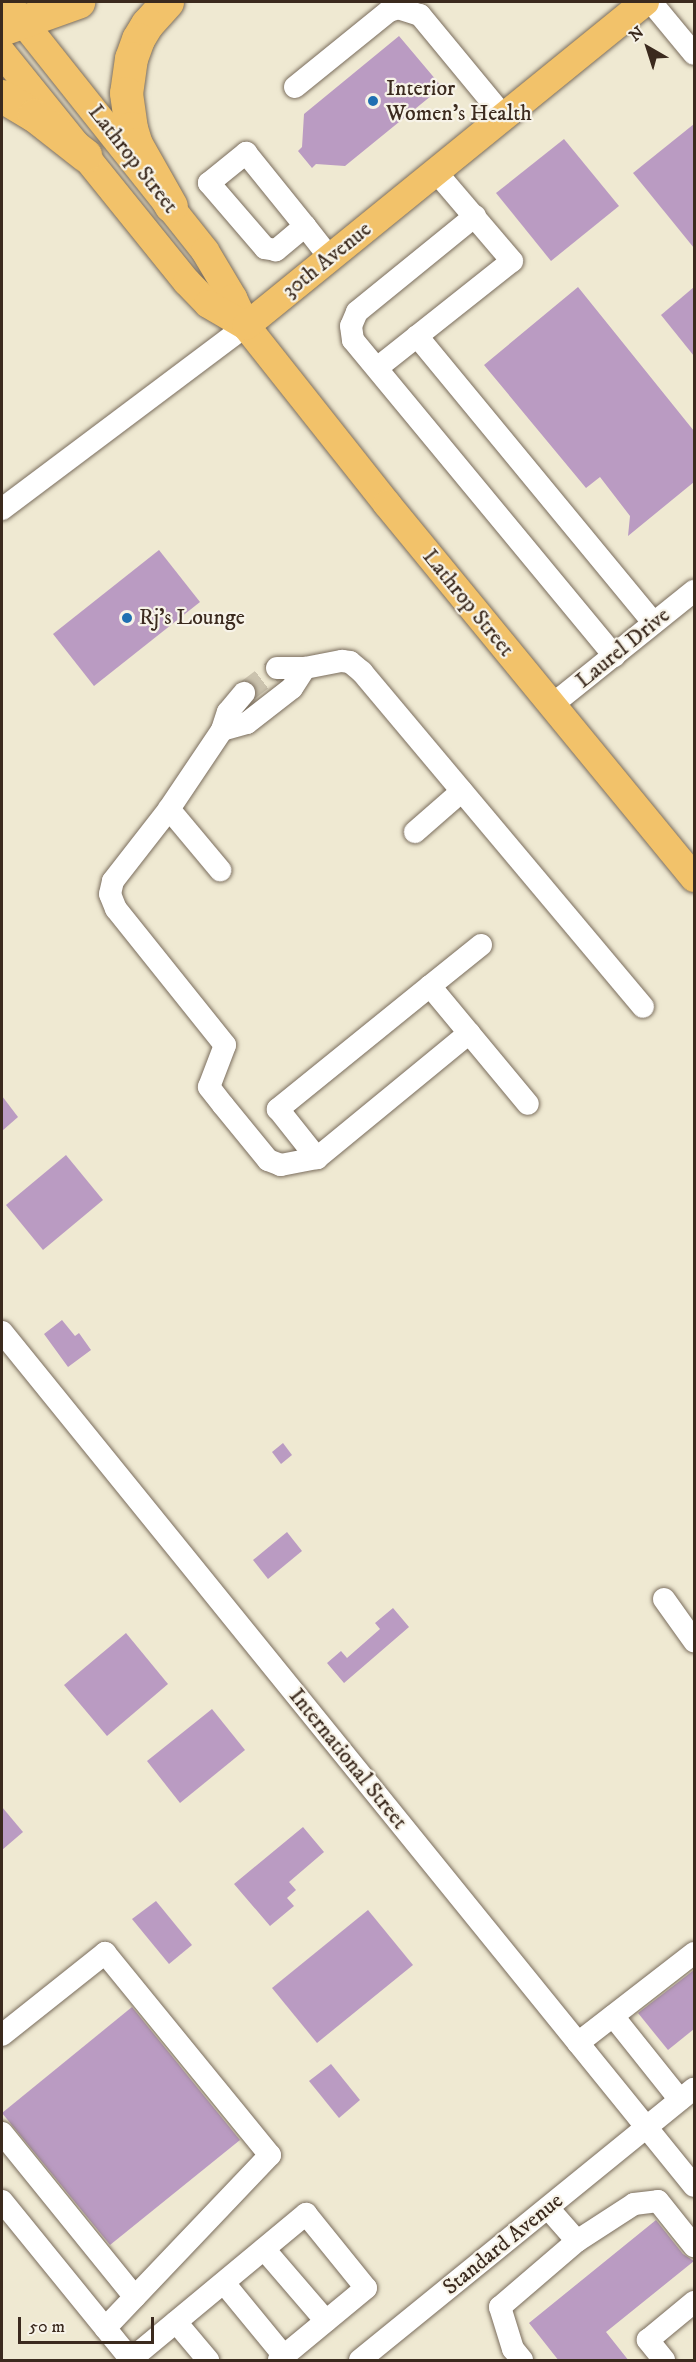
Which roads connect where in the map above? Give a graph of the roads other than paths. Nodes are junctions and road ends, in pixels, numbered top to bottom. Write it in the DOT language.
graph roads {
  1 [pos="78,2"];
  2 [pos="167,2"];
  3 [pos="645,2"];
  4 [pos="651,2"];
  5 [pos="11,17"];
  6 [pos="2,53"];
  7 [pos="694,54"];
  8 [pos="295,87"];
  9 [pos="2,96"];
  10 [pos="504,117"];
  11 [pos="85,155"];
  12 [pos="436,172"];
  13 [pos="171,206"];
  14 [pos="475,216"];
  15 [pos="305,226"];
  16 [pos="330,258"];
  17 [pos="246,326"];
  18 [pos="417,336"];
  19 [pos="377,368"];
  20 [pos="2,509"];
  21 [pos="694,591"];
  22 [pos="654,623"];
  23 [pos="614,656"];
  24 [pos="277,668"];
  25 [pos="305,668"];
  26 [pos="244,693"];
  27 [pos="552,705"];
  28 [pos="222,730"];
  29 [pos="462,791"];
  30 [pos="169,809"];
  31 [pos="415,832"];
  32 [pos="220,870"];
  33 [pos="694,878"];
  34 [pos="481,945"];
  35 [pos="430,986"];
  36 [pos="643,1007"];
  37 [pos="469,1033"];
  38 [pos="528,1104"];
  39 [pos="317,1158"];
  40 [pos="2,1332"];
  41 [pos="664,1599"];
  42 [pos="694,1641"];
  43 [pos="694,1953"];
  44 [pos="613,2016"];
  45 [pos="2,2035"];
  46 [pos="578,2043"];
  47 [pos="687,2095"];
  48 [pos="647,2127"];
  49 [pos="2,2133"];
  50 [pos="694,2186"];
  51 [pos="2,2201"];
  52 [pos="548,2208"];
  53 [pos="577,2241"];
  54 [pos="694,2246"];
  55 [pos="264,2249"];
  56 [pos="224,2283"];
  57 [pos="135,2297"];
  58 [pos="694,2301"];
  59 [pos="326,2321"];
  60 [pos="176,2322"];
  61 [pos="105,2328"];
  62 [pos="282,2358"];
  63 [pos="130,2360"];
  64 [pos="208,2361"];
  65 [pos="360,2361"];
  66 [pos="522,2361"];
  67 [pos="664,2361"];
  1 -- 5 [label="highway"];
  2 -- 13 [label="highway"];
  3 -- 10 [label="main road, 30th Avenue"];
  4 -- 7 [label="street"];
  5 -- 13 [label="main road, Lathrop Street"];
  6 -- 11 [label="main road, Lathrop Street"];
  8 -- 10 [label="street"];
  9 -- 11 [label="highway"];
  10 -- 12 [label="main road, 30th Avenue"];
  11 -- 17 [label="main road, Lathrop Street"];
  12 -- 14 [label="street"];
  12 -- 16 [label="main road, 30th Avenue"];
  13 -- 17 [label="main road, Lathrop Street"];
  14 -- 18 [label="street"];
  14 -- 19 [label="street"];
  15 -- 16 [label="street"];
  16 -- 17 [label="main road, 30th Avenue"];
  17 -- 20 [label="street, 30th Avenue"];
  17 -- 27 [label="main road, Lathrop Street"];
  18 -- 19 [label="street"];
  18 -- 22 [label="street"];
  19 -- 23 [label="street"];
  21 -- 22 [label="street, Laurel Drive"];
  22 -- 23 [label="street, Laurel Drive"];
  23 -- 27 [label="street, Laurel Drive"];
  24 -- 25 [label="street"];
  25 -- 28 [label="street"];
  25 -- 29 [label="street"];
  26 -- 28 [label="street"];
  27 -- 33 [label="main road, Lathrop Street"];
  28 -- 30 [label="street"];
  29 -- 31 [label="street"];
  29 -- 36 [label="street"];
  30 -- 32 [label="street"];
  30 -- 39 [label="street"];
  34 -- 35 [label="street"];
  35 -- 37 [label="street"];
  35 -- 39 [label="street"];
  37 -- 38 [label="street"];
  37 -- 39 [label="street"];
  40 -- 46 [label="street, International Street"];
  41 -- 42 [label="street"];
  43 -- 44 [label="street"];
  44 -- 46 [label="street"];
  44 -- 47 [label="street"];
  45 -- 57 [label="street"];
  46 -- 48 [label="street, International Street"];
  47 -- 48 [label="street, Standard Avenue"];
  48 -- 50 [label="street, International Street"];
  48 -- 52 [label="street, Standard Avenue"];
  49 -- 57 [label="street"];
  51 -- 61 [label="street"];
  52 -- 53 [label="street"];
  52 -- 65 [label="street, Standard Avenue"];
  53 -- 54 [label="street"];
  53 -- 66 [label="street"];
  55 -- 56 [label="street"];
  55 -- 59 [label="street"];
  55 -- 59 [label="street"];
  56 -- 60 [label="street"];
  56 -- 62 [label="street"];
  57 -- 61 [label="street"];
  58 -- 67 [label="street"];
  59 -- 62 [label="street"];
  60 -- 63 [label="street"];
  60 -- 64 [label="street"];
  61 -- 63 [label="street"];
}
